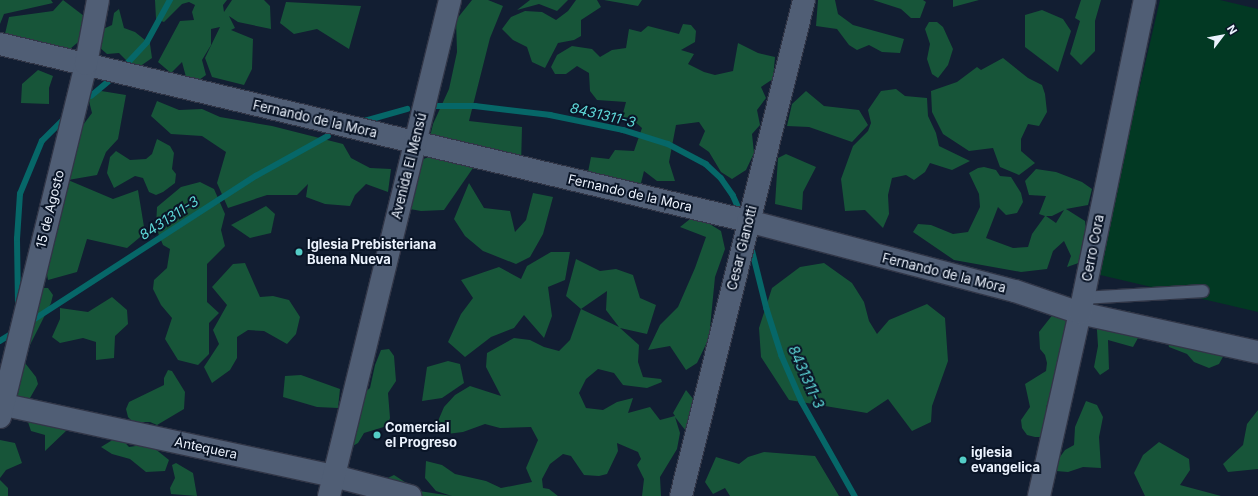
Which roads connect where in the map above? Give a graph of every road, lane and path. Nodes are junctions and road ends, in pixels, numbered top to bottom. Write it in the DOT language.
graph roads {
  1 [pos="98,0"];
  2 [pos="450,0"];
  3 [pos="804,0"];
  4 [pos="1145,0"];
  5 [pos="0,44"];
  6 [pos="95,67"];
  7 [pos="415,142"];
  8 [pos="748,221"];
  9 [pos="1203,291"];
  10 [pos="1082,305"];
  11 [pos="1258,352"];
  12 [pos="1,409"];
  13 [pos="331,486"];
  14 [pos="410,496"];
  15 [pos="681,496"];
  16 [pos="1038,496"];
  1 -- 6 [label="street, 15 de Agosto"];
  2 -- 7 [label="street, Avenida El Mensú"];
  3 -- 8 [label="street, Cesar Gianotti"];
  4 -- 10 [label="street, Cerro Cora"];
  5 -- 6 [label="street, Fernando de la Mora"];
  6 -- 7 [label="street, Fernando de la Mora"];
  6 -- 12 [label="street, 15 de Agosto"];
  7 -- 8 [label="street, Fernando de la Mora"];
  7 -- 13 [label="street, Avenida El Mensú"];
  8 -- 10 [label="street, Fernando de la Mora"];
  8 -- 15 [label="street, Cesar Gianotti"];
  9 -- 10 [label="lane"];
  10 -- 11 [label="street, Fernando de la Mora"];
  10 -- 16 [label="street, Cerro Cora"];
  12 -- 13 [label="street, Antequera"];
  13 -- 14 [label="street, Antequera"];
}
